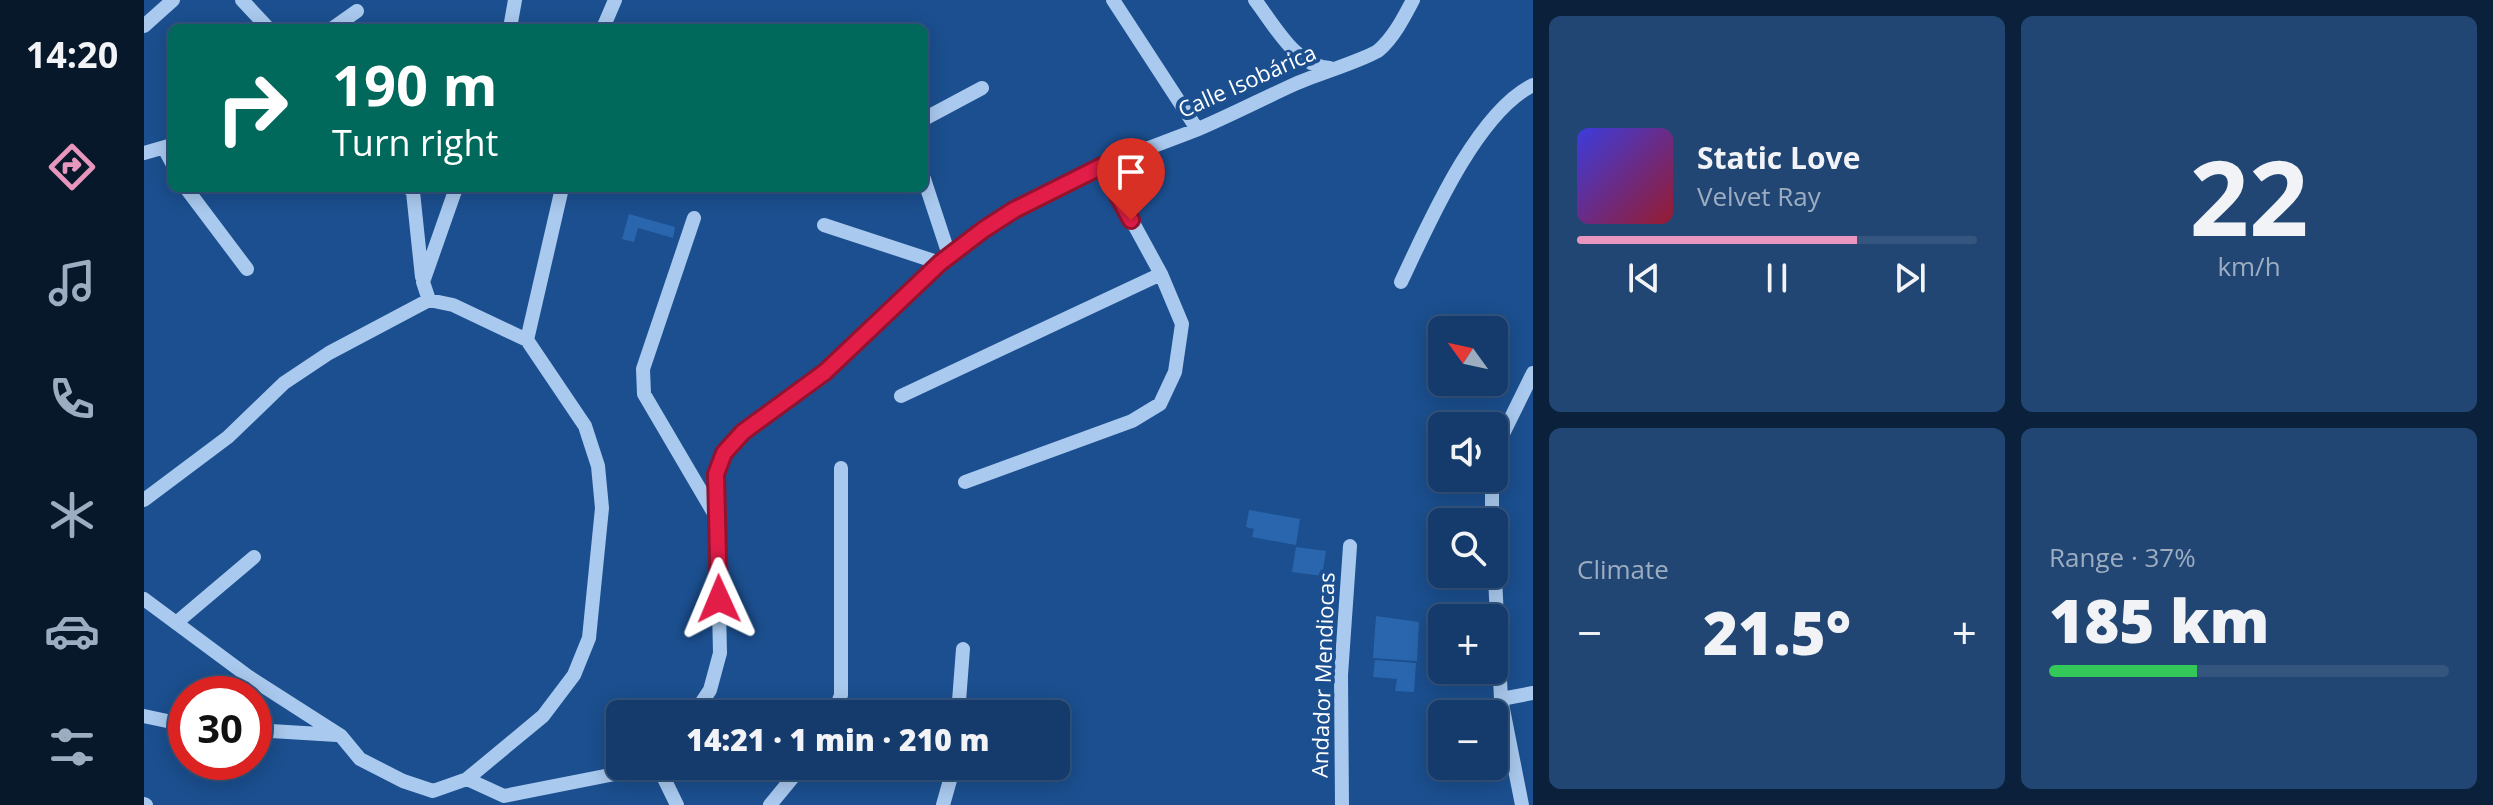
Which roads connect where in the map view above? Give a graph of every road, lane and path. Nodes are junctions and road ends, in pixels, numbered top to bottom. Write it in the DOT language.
graph roads {
  1 [pos="173,0"];
  2 [pos="242,0"];
  3 [pos="515,0"];
  4 [pos="615,0"];
  5 [pos="1113,0"];
  6 [pos="1255,0"];
  7 [pos="1413,0"];
  8 [pos="357,11"];
  9 [pos="264,24"];
  10 [pos="339,24"];
  11 [pos="511,24"];
  12 [pos="605,24"];
  13 [pos="144,26"];
  14 [pos="1330,68"];
  15 [pos="1533,85"];
  16 [pos="982,88"];
  17 [pos="928,117"];
  18 [pos="1197,129"];
  19 [pos="168,146"];
  20 [pos="144,153"];
  21 [pos="1102,166"];
  22 [pos="189,192"];
  23 [pos="413,192"];
  24 [pos="455,192"];
  25 [pos="561,192"];
  26 [pos="927,192"];
  27 [pos="694,218"];
  28 [pos="824,225"];
  29 [pos="945,260"];
  30 [pos="247,269"];
  31 [pos="1161,274"];
  32 [pos="423,282"];
  33 [pos="1401,282"];
  34 [pos="429,300"];
  35 [pos="527,340"];
  36 [pos="1533,373"];
  37 [pos="901,396"];
  38 [pos="1508,424"];
  39 [pos="841,468"];
  40 [pos="965,482"];
  41 [pos="144,500"];
  42 [pos="717,518"];
  43 [pos="1350,546"];
  44 [pos="254,557"];
  45 [pos="1496,588"];
  46 [pos="144,599"];
  47 [pos="176,623"];
  48 [pos="963,649"];
  49 [pos="1533,693"];
  50 [pos="1501,699"];
  51 [pos="703,700"];
  52 [pos="839,700"];
  53 [pos="959,700"];
  54 [pos="144,716"];
  55 [pos="168,721"];
  56 [pos="272,731"];
  57 [pos="341,736"];
  58 [pos="606,776"];
  59 [pos="467,779"];
  60 [pos="665,780"];
  61 [pos="791,780"];
  62 [pos="950,780"];
  63 [pos="677,805"];
  64 [pos="770,805"];
  65 [pos="943,805"];
  66 [pos="1342,805"];
  67 [pos="1522,805"];
  1 -- 13 [label="street"];
  2 -- 9 [label="street"];
  3 -- 11 [label="street"];
  4 -- 12 [label="street"];
  5 -- 18 [label="street"];
  6 -- 14 [label="street"];
  7 -- 14 [label="street, Calle Isobárica"];
  8 -- 10 [label="street"];
  14 -- 18 [label="street, Calle Isobárica"];
  15 -- 33 [label="street"];
  16 -- 17 [label="street"];
  18 -- 21 [label="street, Calle Isobárica"];
  19 -- 20 [label="street"];
  21 -- 29 [label="street, Calle Isobárica"];
  21 -- 31 [label="street"];
  22 -- 30 [label="street"];
  23 -- 32 [label="street"];
  24 -- 32 [label="street"];
  25 -- 35 [label="street"];
  26 -- 29 [label="street"];
  27 -- 42 [label="street"];
  28 -- 29 [label="street"];
  29 -- 42 [label="street, Calle Isobárica"];
  31 -- 37 [label="street"];
  31 -- 40 [label="street"];
  32 -- 34 [label="street"];
  34 -- 35 [label="street"];
  34 -- 41 [label="street"];
  35 -- 59 [label="street"];
  36 -- 38 [label="street"];
  39 -- 52 [label="street"];
  42 -- 51 [label="street, Calle Isobárica"];
  43 -- 66 [label="street, Andador Mendiocas"];
  44 -- 47 [label="street"];
  45 -- 50 [label="street"];
  46 -- 47 [label="street"];
  47 -- 57 [label="street"];
  48 -- 53 [label="street"];
  49 -- 50 [label="street"];
  50 -- 67 [label="street"];
  54 -- 55 [label="street"];
  56 -- 57 [label="street"];
  57 -- 59 [label="street"];
  58 -- 59 [label="street"];
  60 -- 63 [label="street"];
  61 -- 64 [label="street"];
  62 -- 65 [label="street"];
}
